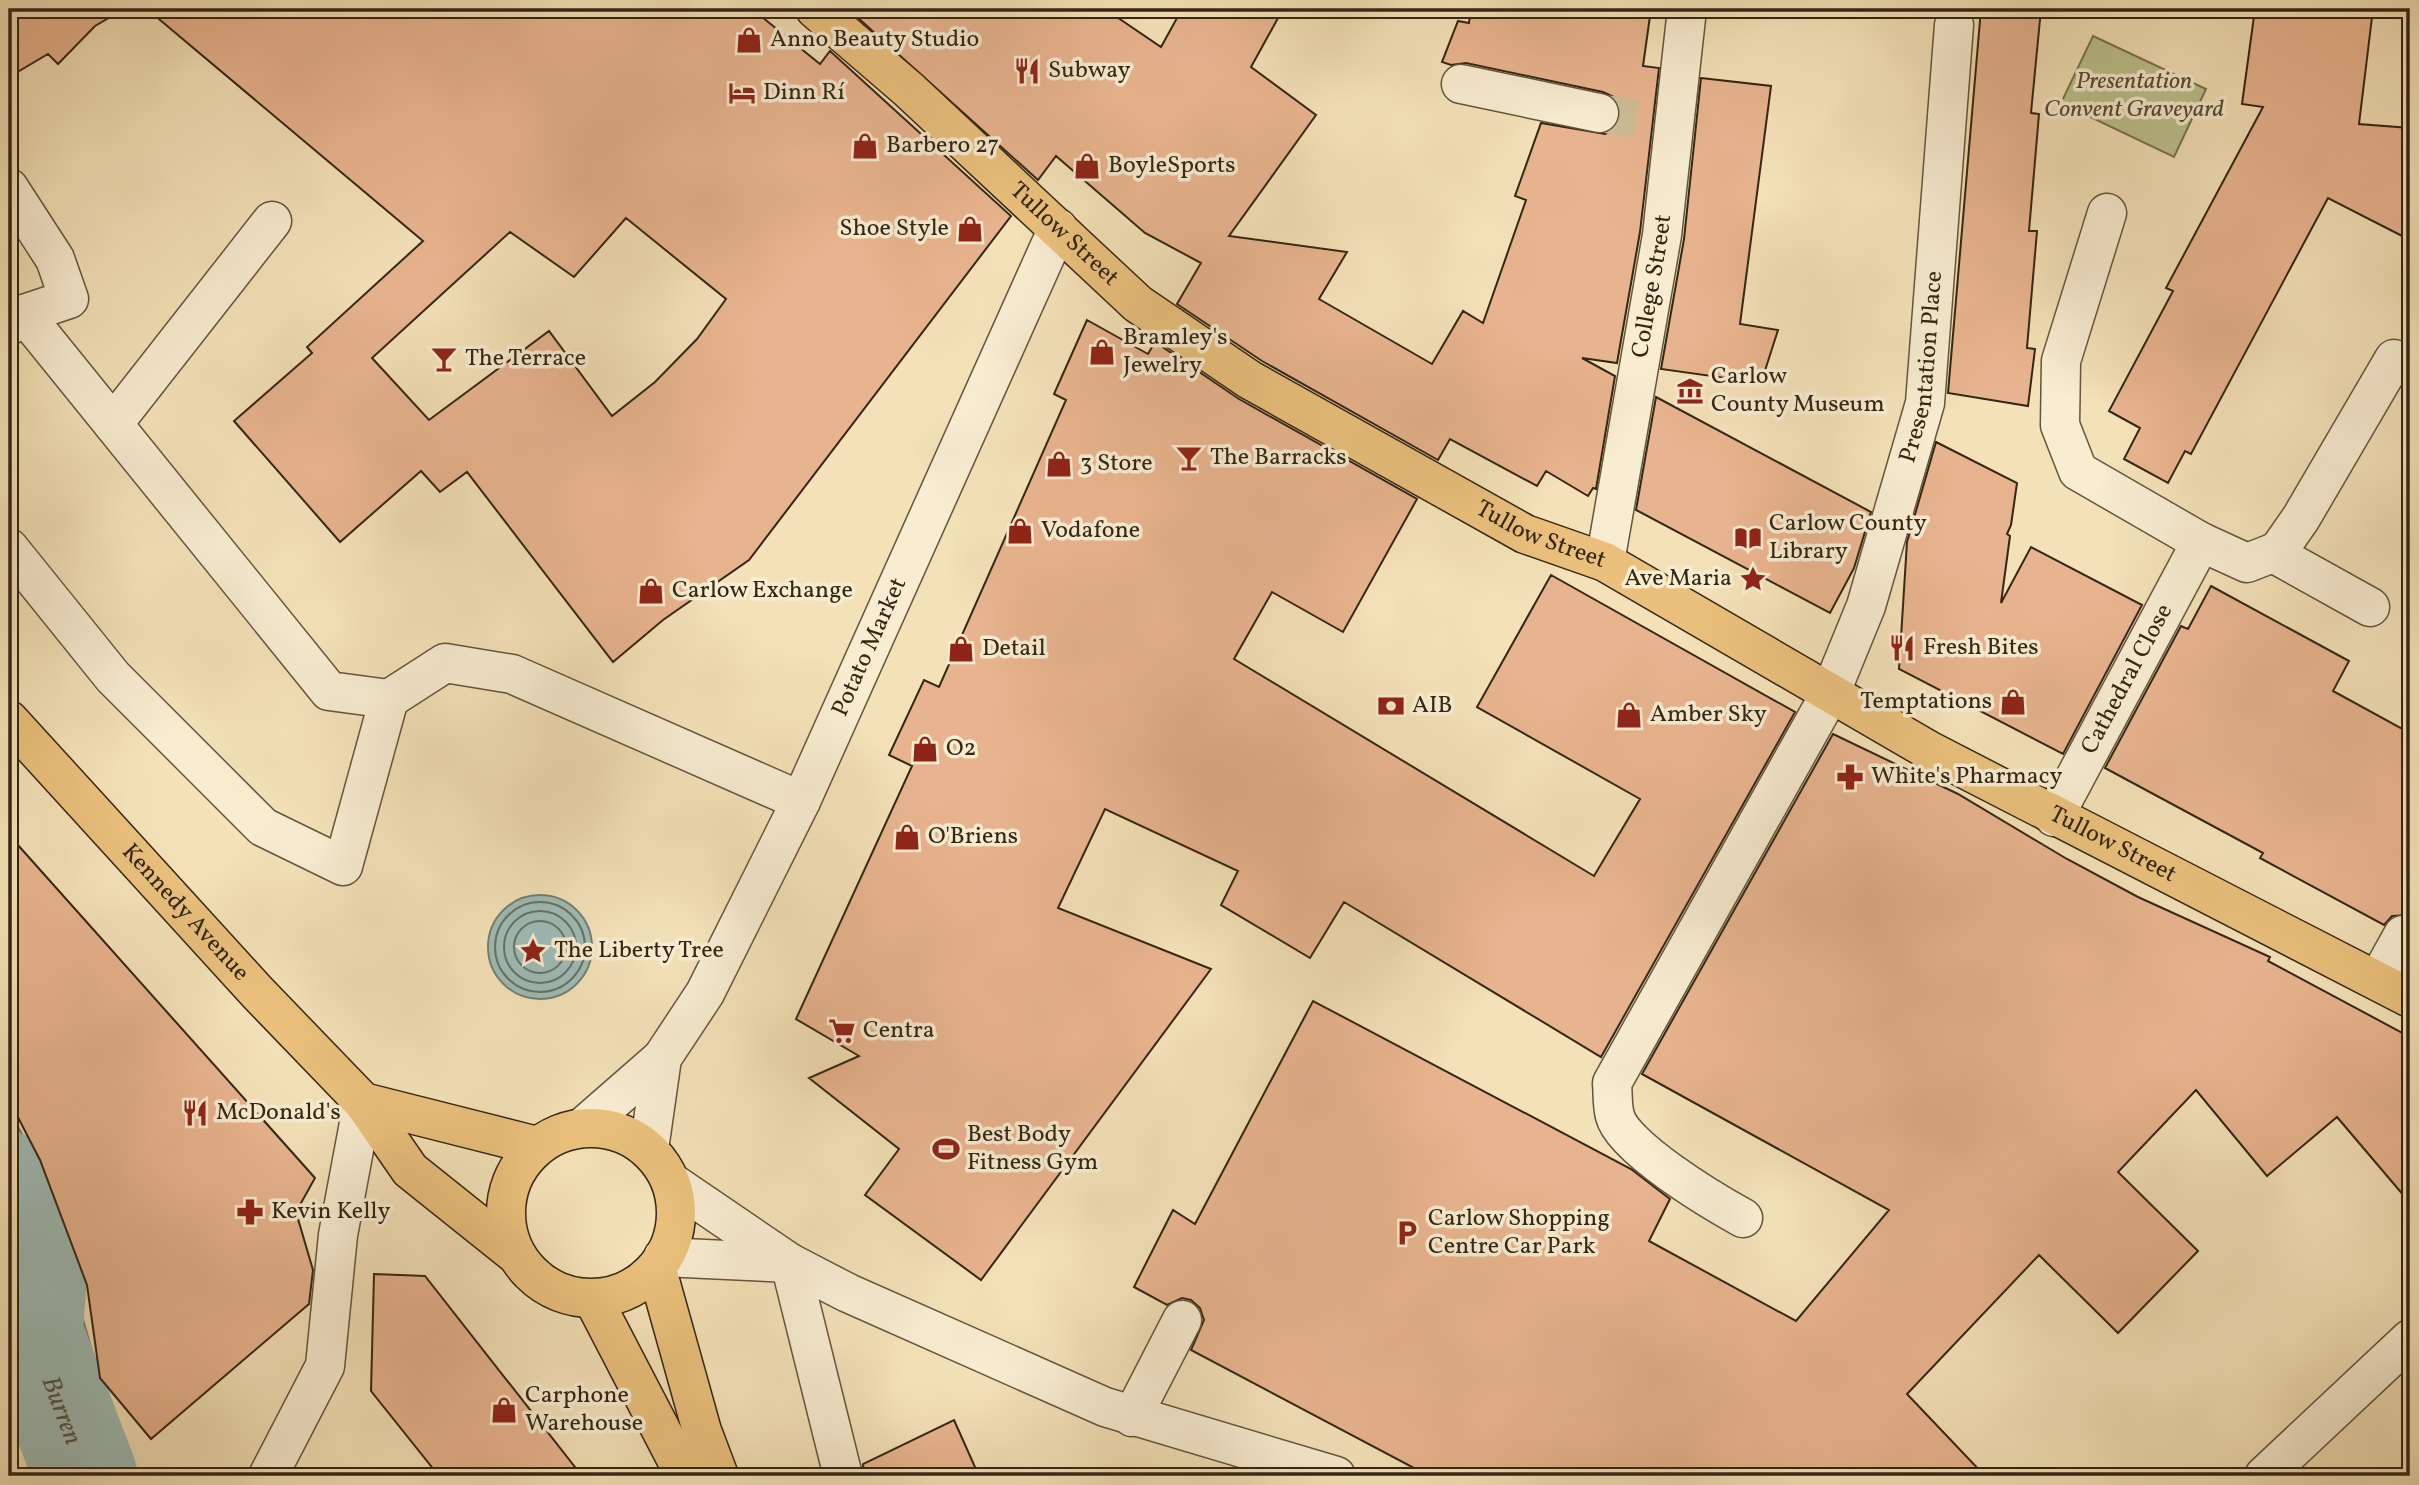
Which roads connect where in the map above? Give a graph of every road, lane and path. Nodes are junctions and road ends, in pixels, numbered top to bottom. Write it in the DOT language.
graph roads {
  1 [pos="815,9"];
  2 [pos="1686,9"];
  3 [pos="1954,24"];
  4 [pos="1461,84"];
  5 [pos="1599,113"];
  6 [pos="9,188"];
  7 [pos="2107,213"];
  8 [pos="272,221"];
  9 [pos="1058,228"];
  10 [pos="17,320"];
  11 [pos="2393,359"];
  12 [pos="113,424"];
  13 [pos="2201,542"];
  14 [pos="9,548"];
  15 [pos="2273,553"];
  16 [pos="1605,562"];
  17 [pos="2370,607"];
  18 [pos="1830,694"];
  19 [pos="389,699"];
  20 [pos="9,720"];
  21 [pos="801,802"];
  22 [pos="2054,817"];
  23 [pos="2403,935"];
  24 [pos="2378,980"];
  25 [pos="2410,999"];
  26 [pos="662,1058"];
  27 [pos="363,1102"];
  28 [pos="583,1127"];
  29 [pos="537,1146"];
  30 [pos="649,1149"];
  31 [pos="671,1182"];
  32 [pos="1743,1218"];
  33 [pos="515,1254"];
  34 [pos="790,1263"];
  35 [pos="660,1264"];
  36 [pos="593,1299"];
  37 [pos="1182,1320"];
  38 [pos="2410,1339"];
  39 [pos="1132,1417"];
  40 [pos="268,1476"];
  41 [pos="685,1476"];
  42 [pos="719,1476"];
  43 [pos="843,1476"];
  44 [pos="1336,1476"];
  45 [pos="2264,1476"];
  1 -- 9 [label="main road, Tullow Street"];
  2 -- 16 [label="street, College Street"];
  3 -- 18 [label="street, Presentation Place"];
  4 -- 5 [label="street"];
  6 -- 10 [label="street"];
  7 -- 13 [label="street"];
  8 -- 12 [label="street"];
  9 -- 16 [label="main road, Tullow Street"];
  9 -- 21 [label="street, Potato Market"];
  10 -- 12 [label="street"];
  11 -- 15 [label="street"];
  12 -- 19 [label="street"];
  13 -- 15 [label="street"];
  13 -- 22 [label="street, Cathedral Close"];
  14 -- 19 [label="street"];
  15 -- 17 [label="street"];
  16 -- 18 [label="main road, Tullow Street"];
  18 -- 22 [label="main road, Tullow Street"];
  18 -- 32 [label="street, Presentation Place"];
  19 -- 21 [label="street"];
  20 -- 27 [label="main road, Kennedy Avenue"];
  21 -- 26 [label="street, Potato Market"];
  22 -- 24 [label="main road, Tullow Street"];
  23 -- 24 [label="street"];
  24 -- 25 [label="main road, Tullow Street"];
  26 -- 28 [label="street, Potato Market"];
  26 -- 30 [label="street, Potato Market"];
  27 -- 29 [label="main road"];
  27 -- 33 [label="main road, Kennedy Avenue"];
  27 -- 40 [label="street"];
  28 -- 29 [label="main road"];
  28 -- 30 [label="main road"];
  29 -- 33 [label="main road"];
  30 -- 31 [label="main road"];
  31 -- 34 [label="street"];
  31 -- 35 [label="main road"];
  33 -- 36 [label="main road"];
  34 -- 35 [label="street"];
  34 -- 39 [label="street"];
  34 -- 43 [label="street"];
  35 -- 36 [label="main road"];
  35 -- 42 [label="main road"];
  36 -- 41 [label="main road"];
  37 -- 39 [label="street"];
  38 -- 45 [label="street"];
  39 -- 44 [label="street"];
}
